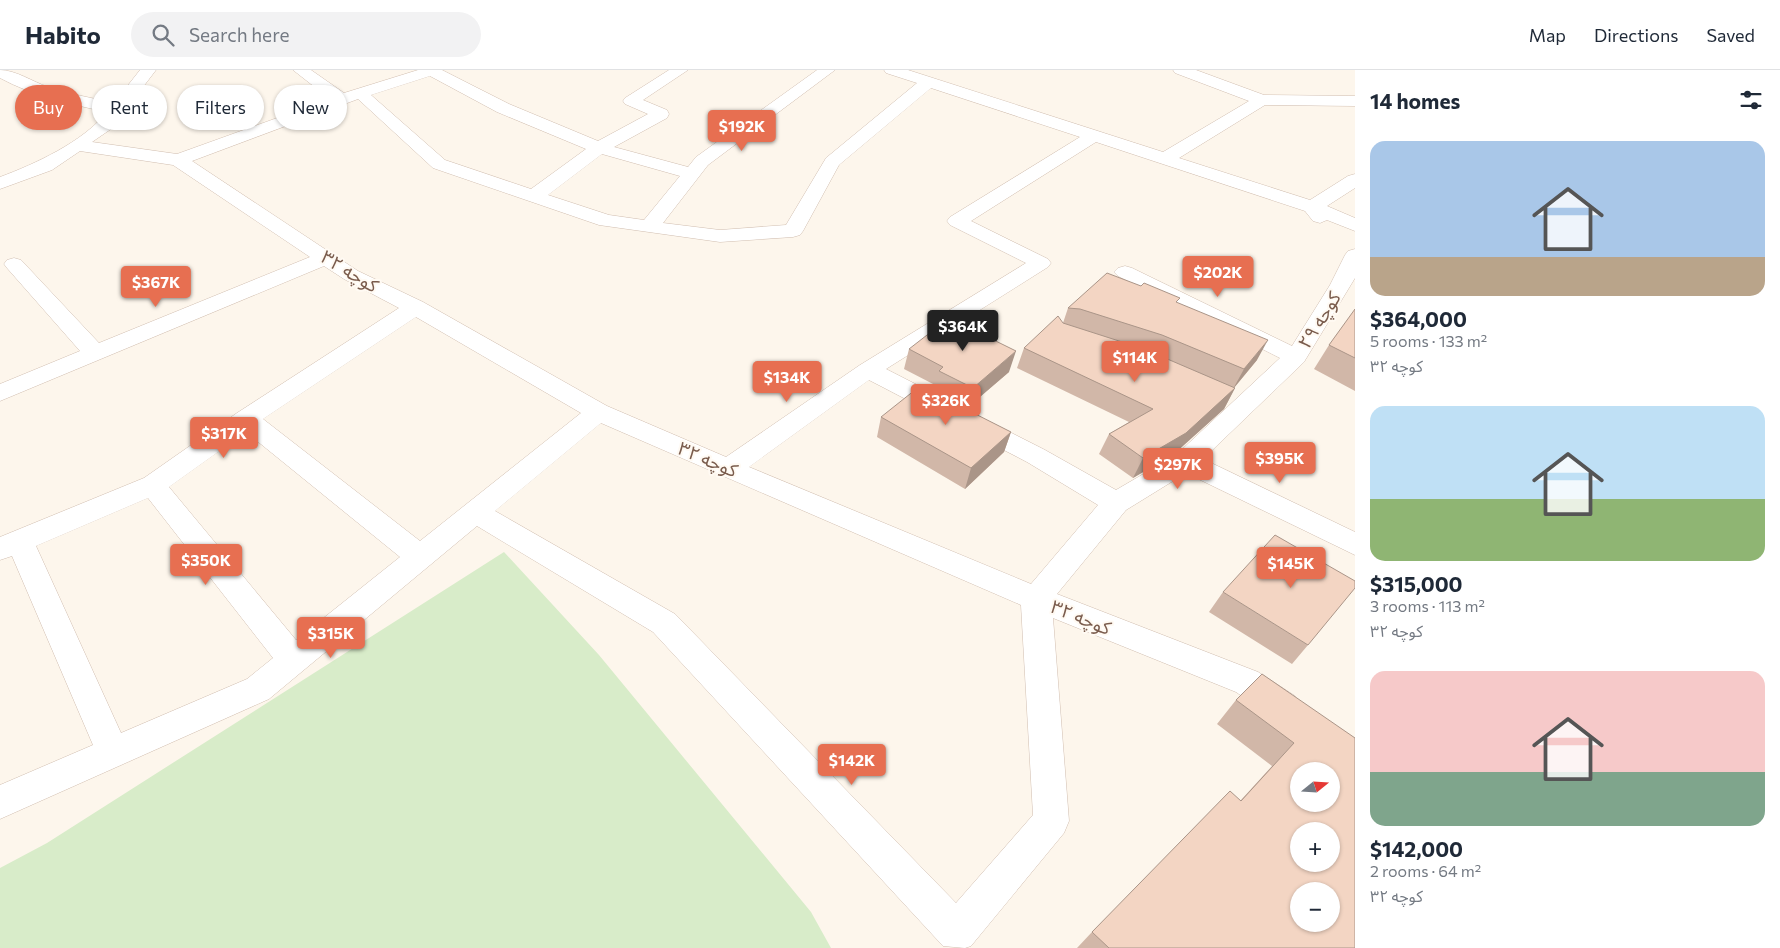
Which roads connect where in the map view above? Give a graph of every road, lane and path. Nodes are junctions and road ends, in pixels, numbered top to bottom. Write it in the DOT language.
graph roads {
  1 [pos="148,70"];
  2 [pos="301,70"];
  3 [pos="432,70"];
  4 [pos="678,70"];
  5 [pos="827,70"];
  6 [pos="892,70"];
  7 [pos="1181,70"];
  8 [pos="0,72"];
  9 [pos="928,82"];
  10 [pos="136,85"];
  11 [pos="322,85"];
  12 [pos="360,93"];
  13 [pos="347,98"];
  14 [pos="1262,100"];
  15 [pos="1355,101"];
  16 [pos="92,103"];
  17 [pos="274,125"];
  18 [pos="98,130"];
  19 [pos="1096,135"];
  20 [pos="76,145"];
  21 [pos="599,148"];
  22 [pos="1166,158"];
  23 [pos="178,160"];
  24 [pos="692,174"];
  25 [pos="1355,180"];
  26 [pos="0,182"];
  27 [pos="534,196"];
  28 [pos="1312,207"];
  29 [pos="1355,225"];
  30 [pos="649,227"];
  31 [pos="1355,255"];
  32 [pos="326,258"];
  33 [pos="5,261"];
  34 [pos="1124,272"];
  35 [pos="415,308"];
  36 [pos="96,354"];
  37 [pos="1296,357"];
  38 [pos="868,370"];
  39 [pos="0,393"];
  40 [pos="1220,395"];
  41 [pos="1245,406"];
  42 [pos="598,412"];
  43 [pos="246,420"];
  44 [pos="1186,461"];
  45 [pos="729,468"];
  46 [pos="153,485"];
  47 [pos="1116,503"];
  48 [pos="475,512"];
  49 [pos="1355,544"];
  50 [pos="10,545"];
  51 [pos="420,557"];
  52 [pos="1036,599"];
  53 [pos="293,660"];
  54 [pos="1305,721"];
  55 [pos="112,753"];
  56 [pos="0,802"];
  57 [pos="955,940"];
  1 -- 10 [label="street"];
  2 -- 11 [label="street"];
  3 -- 12 [label="street"];
  3 -- 21 [label="street"];
  4 -- 21 [label="street"];
  5 -- 24 [label="street"];
  6 -- 9 [label="street"];
  7 -- 14 [label="street"];
  8 -- 16 [label="street"];
  9 -- 19 [label="street"];
  9 -- 30 [label="street"];
  12 -- 13 [label="street"];
  12 -- 27 [label="street"];
  14 -- 15 [label="street"];
  14 -- 22 [label="street"];
  17 -- 23 [label="street"];
  18 -- 20 [label="street"];
  19 -- 22 [label="street"];
  19 -- 38 [label="street"];
  20 -- 23 [label="street, کوچه ۳۲"];
  20 -- 26 [label="street"];
  21 -- 24 [label="street"];
  21 -- 27 [label="street"];
  22 -- 28 [label="street"];
  23 -- 32 [label="street, کوچه ۳۲"];
  24 -- 30 [label="street"];
  25 -- 28 [label="street"];
  27 -- 30 [label="street"];
  28 -- 29 [label="street"];
  28 -- 31 [label="street, کوچه ۲۹"];
  31 -- 37 [label="street, کوچه ۲۹"];
  32 -- 35 [label="street, کوچه ۳۲"];
  32 -- 36 [label="street"];
  33 -- 36 [label="street"];
  34 -- 37 [label="street"];
  35 -- 42 [label="street, کوچه ۳۲"];
  35 -- 43 [label="street"];
  36 -- 39 [label="street"];
  37 -- 41 [label="street, کوچه ۲۹"];
  38 -- 45 [label="street"];
  38 -- 47 [label="street"];
  40 -- 41 [label="street"];
  41 -- 44 [label="street, کوچه ۲۹"];
  42 -- 45 [label="street, کوچه ۳۲"];
  42 -- 48 [label="street"];
  43 -- 46 [label="street"];
  43 -- 51 [label="street"];
  44 -- 47 [label="street, کوچه ۲۹"];
  44 -- 49 [label="street"];
  45 -- 52 [label="street, کوچه ۳۲"];
  46 -- 50 [label="street"];
  46 -- 53 [label="street"];
  47 -- 52 [label="street, کوچه ۲۹"];
  48 -- 51 [label="street"];
  48 -- 57 [label="street"];
  50 -- 55 [label="street"];
  51 -- 53 [label="street"];
  52 -- 54 [label="street, کوچه ۳۲"];
  52 -- 57 [label="street"];
  53 -- 55 [label="street"];
  55 -- 56 [label="street"];
}
